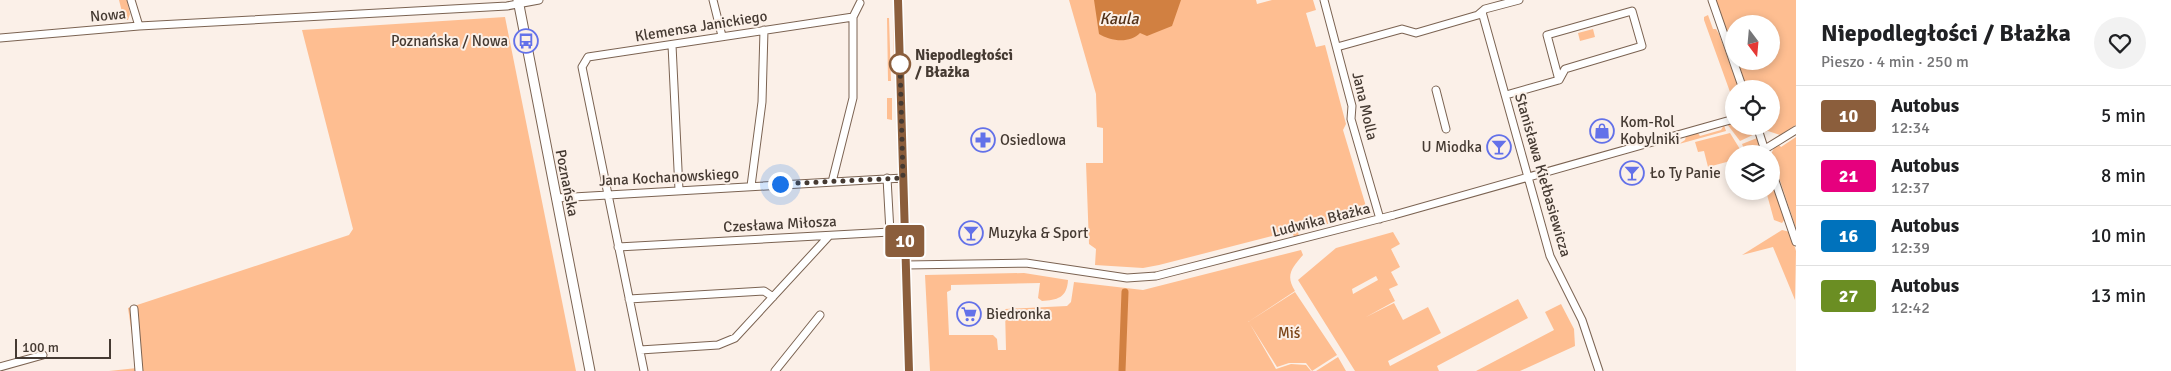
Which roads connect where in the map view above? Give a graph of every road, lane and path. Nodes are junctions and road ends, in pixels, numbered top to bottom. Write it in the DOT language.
graph roads {
  1 [pos="131,0"];
  2 [pos="539,0"];
  3 [pos="713,0"];
  4 [pos="898,0"];
  5 [pos="1324,0"];
  6 [pos="1519,0"];
  7 [pos="1712,0"];
  8 [pos="518,2"];
  9 [pos="860,2"];
  10 [pos="1482,12"];
  11 [pos="853,17"];
  12 [pos="139,26"];
  13 [pos="764,30"];
  14 [pos="722,36"];
  15 [pos="0,38"];
  16 [pos="672,44"];
  17 [pos="1336,47"];
  18 [pos="1560,80"];
  19 [pos="1740,80"];
  20 [pos="1436,90"];
  21 [pos="1506,95"];
  22 [pos="1725,122"];
  23 [pos="1446,129"];
  24 [pos="1796,130"];
  25 [pos="1775,145"];
  26 [pos="1529,176"];
  27 [pos="887,178"];
  28 [pos="903,178"];
  29 [pos="832,182"];
  30 [pos="751,186"];
  31 [pos="679,190"];
  32 [pos="608,194"];
  33 [pos="1780,195"];
  34 [pos="556,198"];
  35 [pos="1380,218"];
  36 [pos="829,236"];
  37 [pos="1796,242"];
  38 [pos="618,247"];
  39 [pos="906,266"];
  40 [pos="773,297"];
  41 [pos="629,299"];
  42 [pos="134,309"];
  43 [pos="820,315"];
  44 [pos="640,350"];
  45 [pos="43,355"];
  46 [pos="0,367"];
  47 [pos="140,371"];
  48 [pos="590,371"];
  49 [pos="644,371"];
  50 [pos="776,371"];
  51 [pos="909,371"];
  52 [pos="1599,371"];
  1 -- 12 [label="street"];
  2 -- 8 [label="street, Nowa"];
  3 -- 14 [label="street"];
  4 -- 28 [label="street"];
  5 -- 17 [label="street, Jana Molla"];
  6 -- 10 [label="street"];
  7 -- 19 [label="street"];
  8 -- 12 [label="street, Nowa"];
  8 -- 34 [label="main road, Poznańska"];
  9 -- 11 [label="street"];
  10 -- 17 [label="street"];
  10 -- 21 [label="street, Stanisława Kiełbasiewicza"];
  11 -- 13 [label="street, Klemensa Janickiego"];
  11 -- 29 [label="street"];
  12 -- 15 [label="street, Nowa"];
  13 -- 14 [label="street, Klemensa Janickiego"];
  13 -- 30 [label="street"];
  14 -- 16 [label="street, Klemensa Janickiego"];
  16 -- 31 [label="street"];
  16 -- 32 [label="street, Klemensa Janickiego"];
  17 -- 35 [label="street, Jana Molla"];
  18 -- 18 [label="street"];
  18 -- 21 [label="street"];
  20 -- 23 [label="street"];
  21 -- 26 [label="street, Stanisława Kiełbasiewicza"];
  22 -- 26 [label="street, Ludwika Błażka"];
  24 -- 25 [label="street"];
  26 -- 35 [label="street, Ludwika Błażka"];
  26 -- 52 [label="street, Stanisława Kiełbasiewicza"];
  27 -- 28 [label="street, Jana Kochanowskiego"];
  27 -- 29 [label="street, Jana Kochanowskiego"];
  27 -- 36 [label="street, Czesława Miłosza"];
  28 -- 39 [label="street"];
  29 -- 30 [label="street, Jana Kochanowskiego"];
  30 -- 31 [label="street, Jana Kochanowskiego"];
  31 -- 32 [label="street, Jana Kochanowskiego"];
  32 -- 34 [label="street, Jana Kochanowskiego"];
  32 -- 38 [label="street"];
  33 -- 37 [label="street"];
  34 -- 48 [label="main road, Poznańska"];
  35 -- 39 [label="street, Ludwika Błażka"];
  36 -- 38 [label="street, Czesława Miłosza"];
  36 -- 40 [label="street"];
  38 -- 41 [label="street"];
  39 -- 51 [label="street"];
  40 -- 41 [label="street"];
  40 -- 44 [label="street"];
  41 -- 44 [label="street"];
  42 -- 47 [label="street"];
  43 -- 50 [label="street"];
  44 -- 49 [label="street"];
  45 -- 46 [label="street"];
}
